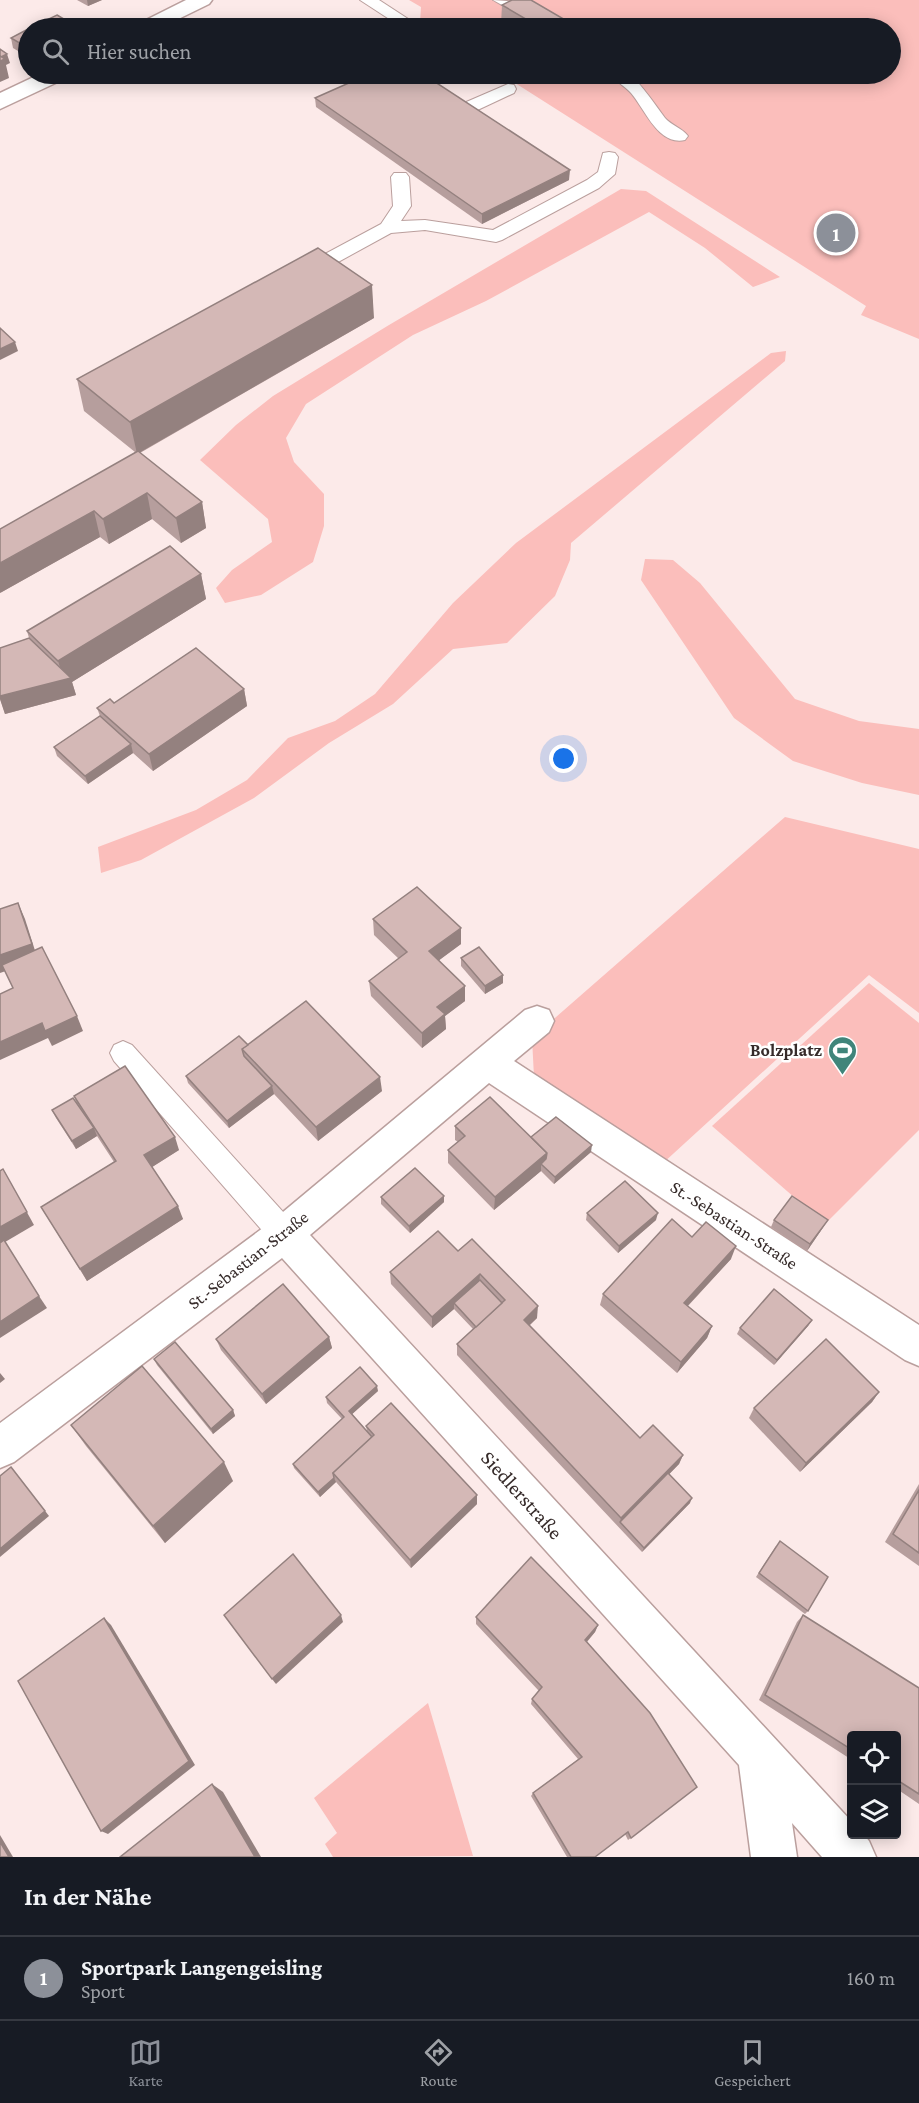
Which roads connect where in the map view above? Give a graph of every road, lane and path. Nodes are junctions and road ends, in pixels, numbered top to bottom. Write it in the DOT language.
graph roads {
  1 [pos="202,0"];
  2 [pos="368,0"];
  3 [pos="501,0"];
  4 [pos="165,18"];
  5 [pos="398,18"];
  6 [pos="537,18"];
  7 [pos="36,84"];
  8 [pos="631,84"];
  9 [pos="508,89"];
  10 [pos="0,102"];
  11 [pos="463,110"];
  12 [pos="679,136"];
  13 [pos="609,157"];
  14 [pos="400,177"];
  15 [pos="387,228"];
  16 [pos="287,283"];
  17 [pos="537,1021"];
  18 [pos="123,1053"];
  19 [pos="488,1063"];
  20 [pos="284,1234"];
  21 [pos="919,1347"];
  22 [pos="0,1448"];
  23 [pos="760,1755"];
  24 [pos="774,1857"];
  25 [pos="853,1857"];
  1 -- 4 [label="street"];
  2 -- 5 [label="lane"];
  3 -- 6 [label="lane"];
  7 -- 10 [label="street"];
  8 -- 12 [label="lane"];
  9 -- 11 [label="lane"];
  13 -- 15 [label="lane"];
  14 -- 15 [label="lane"];
  15 -- 16 [label="lane"];
  17 -- 19 [label="street, St.-Sebastian-Straße"];
  18 -- 20 [label="lane"];
  19 -- 20 [label="street, St.-Sebastian-Straße"];
  19 -- 21 [label="street, St.-Sebastian-Straße"];
  20 -- 22 [label="street, St.-Sebastian-Straße"];
  20 -- 23 [label="street, Siedlerstraße"];
  23 -- 24 [label="street"];
  23 -- 25 [label="street, Siedlerstraße"];
}
